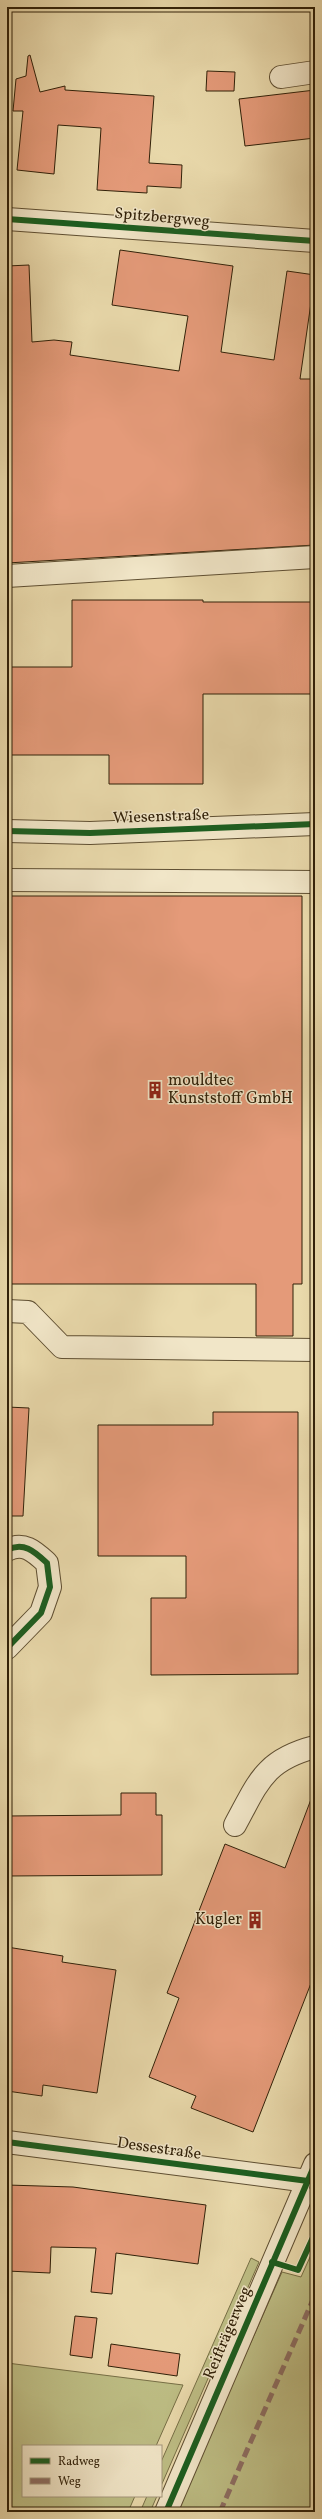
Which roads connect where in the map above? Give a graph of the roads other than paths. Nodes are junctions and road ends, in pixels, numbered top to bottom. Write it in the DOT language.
graph roads {
  1 [pos="315,72"];
  2 [pos="281,77"];
  3 [pos="7,219"];
  4 [pos="315,241"];
  5 [pos="315,557"];
  6 [pos="7,576"];
  7 [pos="315,824"];
  8 [pos="7,831"];
  9 [pos="7,880"];
  10 [pos="315,882"];
  11 [pos="7,1311"];
  12 [pos="315,1350"];
  13 [pos="7,1550"];
  14 [pos="7,1648"];
  15 [pos="315,1747"];
  16 [pos="235,1825"];
  17 [pos="7,2142"];
  18 [pos="312,2173"];
  19 [pos="166,2512"];
  1 -- 2 [label="street"];
  3 -- 4 [label="street, Spitzbergweg"];
  5 -- 6 [label="street"];
  7 -- 8 [label="street, Wiesenstraße"];
  9 -- 10 [label="street"];
  11 -- 12 [label="street"];
  13 -- 14 [label="street"];
  15 -- 16 [label="street"];
  17 -- 18 [label="street, Dessestraße"];
  18 -- 19 [label="street, Reifträgerweg"];
}
